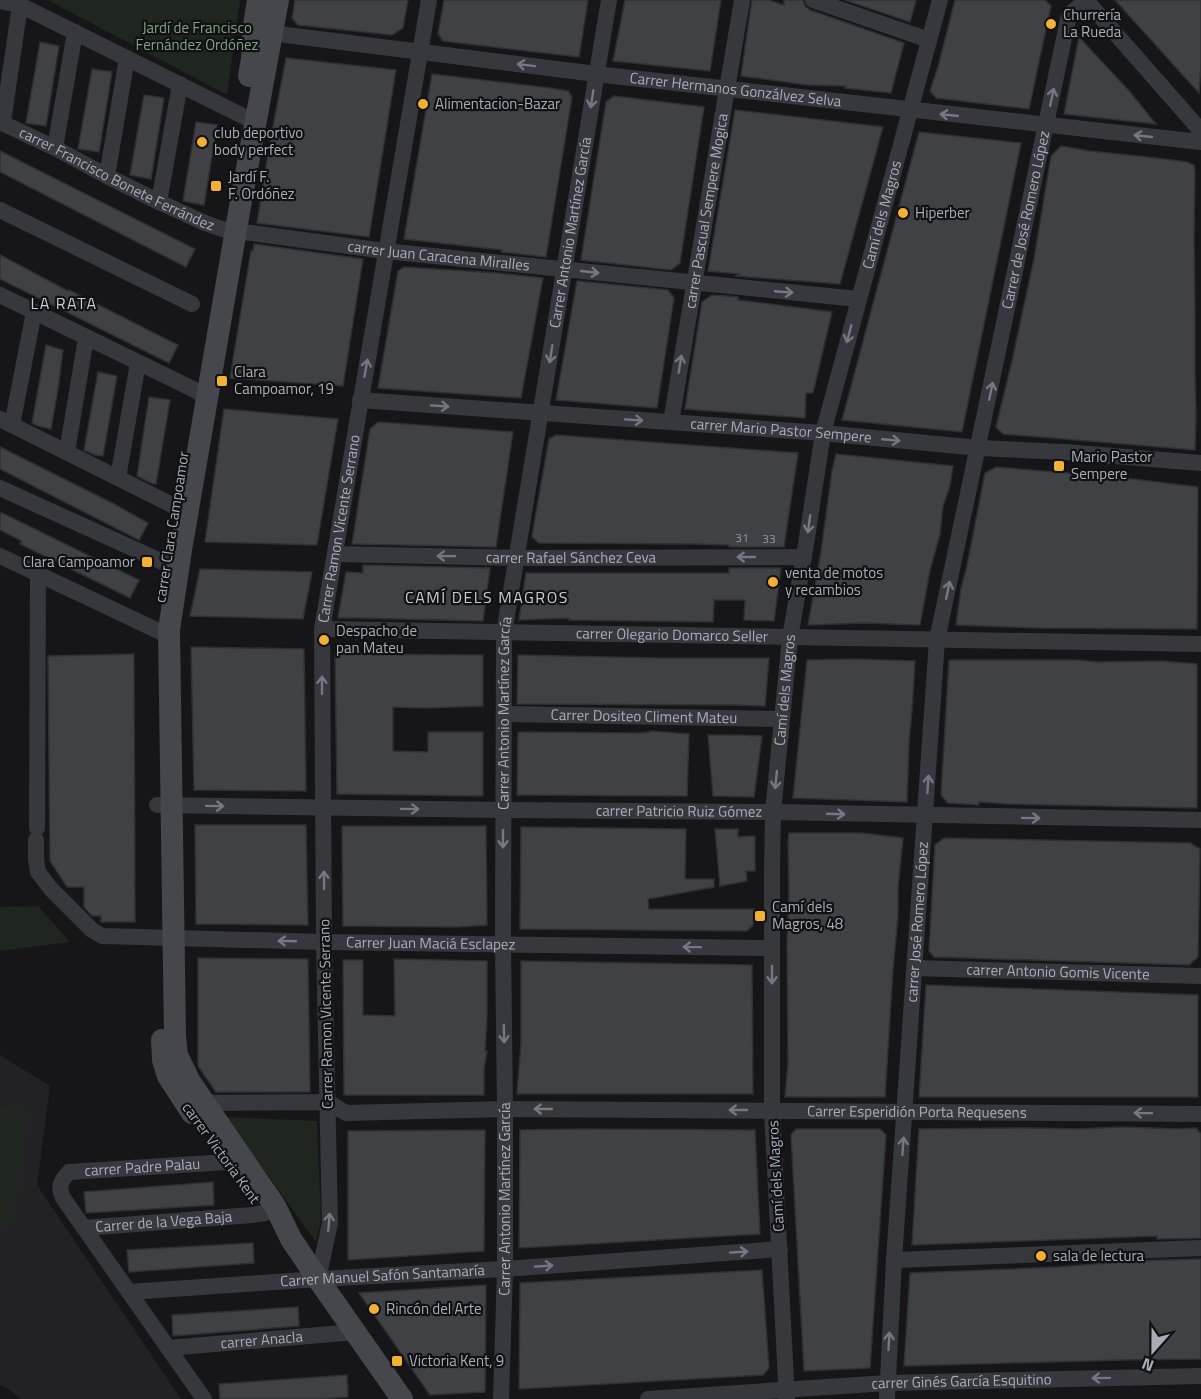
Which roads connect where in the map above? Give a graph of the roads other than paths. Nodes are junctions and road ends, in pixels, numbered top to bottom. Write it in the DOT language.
graph roads {
  1 [pos="258,0"];
  2 [pos="278,0"];
  3 [pos="429,0"];
  4 [pos="609,0"];
  5 [pos="742,0"];
  6 [pos="813,0"];
  7 [pos="940,0"];
  8 [pos="1086,0"];
  9 [pos="0,1"];
  10 [pos="20,5"];
  11 [pos="75,32"];
  12 [pos="271,33"];
  13 [pos="929,40"];
  14 [pos="420,52"];
  15 [pos="127,58"];
  16 [pos="596,74"];
  17 [pos="180,84"];
  18 [pos="727,88"];
  19 [pos="910,110"];
  20 [pos="248,118"];
  21 [pos="1,122"];
  22 [pos="1046,126"];
  23 [pos="1201,131"];
  24 [pos="1201,142"];
  25 [pos="55,148"];
  26 [pos="106,176"];
  27 [pos="159,202"];
  28 [pos="0,210"];
  29 [pos="229,230"];
  30 [pos="385,251"];
  31 [pos="564,269"];
  32 [pos="694,283"];
  33 [pos="0,295"];
  34 [pos="858,299"];
  35 [pos="192,304"];
  36 [pos="34,312"];
  37 [pos="86,338"];
  38 [pos="138,363"];
  39 [pos="201,394"];
  40 [pos="360,400"];
  41 [pos="541,413"];
  42 [pos="6,422"];
  43 [pos="671,422"];
  44 [pos="823,434"];
  45 [pos="979,448"];
  46 [pos="67,452"];
  47 [pos="1201,464"];
  48 [pos="118,478"];
  49 [pos="0,488"];
  50 [pos="181,507"];
  51 [pos="335,554"];
  52 [pos="0,556"];
  53 [pos="804,557"];
  54 [pos="517,558"];
  55 [pos="165,563"];
  56 [pos="38,574"];
  57 [pos="322,629"];
  58 [pos="163,633"];
  59 [pos="504,633"];
  60 [pos="790,637"];
  61 [pos="937,640"];
  62 [pos="1201,644"];
  63 [pos="504,714"];
  64 [pos="782,719"];
  65 [pos="164,805"];
  66 [pos="323,807"];
  67 [pos="503,810"];
  68 [pos="773,812"];
  69 [pos="926,816"];
  70 [pos="1201,820"];
  71 [pos="167,938"];
  72 [pos="324,942"];
  73 [pos="502,945"];
  74 [pos="772,948"];
  75 [pos="914,968"];
  76 [pos="1201,976"];
  77 [pos="170,1057"];
  78 [pos="328,1101"];
  79 [pos="204,1103"];
  80 [pos="505,1109"];
  81 [pos="772,1111"];
  82 [pos="905,1111"];
  83 [pos="1201,1114"];
  84 [pos="227,1162"];
  85 [pos="270,1210"];
  86 [pos="84,1228"];
  87 [pos="1201,1248"];
  88 [pos="780,1249"];
  89 [pos="894,1260"];
  90 [pos="505,1269"];
  91 [pos="318,1279"];
  92 [pos="129,1292"];
  93 [pos="356,1332"];
  94 [pos="168,1348"];
  95 [pos="1201,1376"];
  96 [pos="887,1391"];
  97 [pos="787,1395"];
  98 [pos="204,1399"];
  99 [pos="402,1399"];
  100 [pos="501,1399"];
  101 [pos="648,1399"];
  1 -- 20 [label="street, carrer Clara Campoamor"];
  2 -- 12 [label="street, carrer Clara Campoamor"];
  3 -- 14 [label="street, Carrer Ramon Vicente Serrano"];
  4 -- 16 [label="street, Carrer Antonio Martínez García"];
  5 -- 18 [label="street, carrer Pascual Sempere Mogica"];
  6 -- 13 [label="street"];
  7 -- 13 [label="street, Camí dels Magros"];
  22 -- 8 [label="street, Carrer de José Romero López, one-way"];
  8 -- 23 [label="street"];
  9 -- 10 [label="street"];
  10 -- 11 [label="street"];
  10 -- 21 [label="street"];
  11 -- 15 [label="street"];
  11 -- 25 [label="street"];
  12 -- 14 [label="street, Carrer Hermanos Gonzálvez Selva"];
  12 -- 20 [label="street, carrer Clara Campoamor"];
  13 -- 19 [label="street, Camí dels Magros"];
  16 -- 14 [label="street, Carrer Hermanos Gonzálvez Selva, one-way"];
  14 -- 30 [label="street, Carrer Ramon Vicente Serrano"];
  15 -- 17 [label="street"];
  15 -- 26 [label="street"];
  16 -- 18 [label="street, Carrer Hermanos Gonzálvez Selva"];
  16 -- 31 [label="street, Carrer Antonio Martínez García, one-way"];
  17 -- 20 [label="street"];
  17 -- 27 [label="street"];
  18 -- 19 [label="street, Carrer Hermanos Gonzálvez Selva"];
  18 -- 32 [label="street, carrer Pascual Sempere Mogica"];
  22 -- 19 [label="street, Carrer Hermanos Gonzálvez Selva, one-way"];
  19 -- 34 [label="street, Camí dels Magros"];
  20 -- 29 [label="street, carrer Clara Campoamor"];
  21 -- 25 [label="street, carrer Francisco Bonete Ferrández"];
  24 -- 22 [label="street, Carrer Hermanos Gonzálvez Selva, one-way"];
  45 -- 22 [label="street, Carrer de José Romero López, one-way"];
  25 -- 26 [label="street, carrer Francisco Bonete Ferrández"];
  26 -- 27 [label="street, carrer Francisco Bonete Ferrández"];
  27 -- 29 [label="street, carrer Francisco Bonete Ferrández"];
  28 -- 35 [label="street"];
  29 -- 30 [label="street, carrer Juan Caracena Miralles"];
  29 -- 39 [label="street, carrer Clara Campoamor"];
  30 -- 31 [label="street, carrer Juan Caracena Miralles"];
  40 -- 30 [label="street, Carrer Ramon Vicente Serrano, one-way"];
  31 -- 32 [label="street, carrer Juan Caracena Miralles, one-way"];
  31 -- 41 [label="street, Carrer Antonio Martínez García, one-way"];
  32 -- 34 [label="street, carrer Juan Caracena Miralles, one-way"];
  43 -- 32 [label="street, carrer Pascual Sempere Mogica, one-way"];
  33 -- 36 [label="street"];
  34 -- 44 [label="street, Camí dels Magros, one-way"];
  36 -- 37 [label="street"];
  36 -- 42 [label="street"];
  37 -- 38 [label="street"];
  37 -- 46 [label="street"];
  38 -- 39 [label="street"];
  38 -- 48 [label="street"];
  39 -- 50 [label="street, carrer Clara Campoamor"];
  40 -- 41 [label="street, carrer Mario Pastor Sempere, one-way"];
  40 -- 51 [label="street, Carrer Ramon Vicente Serrano"];
  41 -- 43 [label="street, carrer Mario Pastor Sempere, one-way"];
  41 -- 54 [label="street, Carrer Antonio Martínez García"];
  42 -- 46 [label="street"];
  43 -- 44 [label="street, carrer Mario Pastor Sempere"];
  44 -- 45 [label="street, carrer Mario Pastor Sempere, one-way"];
  44 -- 53 [label="street, Camí dels Magros, one-way"];
  45 -- 47 [label="street, carrer Mario Pastor Sempere"];
  61 -- 45 [label="street, carrer José Romero López, one-way"];
  46 -- 48 [label="street"];
  48 -- 50 [label="street"];
  49 -- 55 [label="street"];
  50 -- 55 [label="street, carrer Clara Campoamor"];
  50 -- 58 [label="street, carrer Clara Campoamor"];
  54 -- 51 [label="street, carrer Rafael Sánchez Ceva, one-way"];
  51 -- 57 [label="street, Carrer Ramon Vicente Serrano"];
  52 -- 56 [label="street"];
  53 -- 54 [label="street, carrer Rafael Sánchez Ceva, one-way"];
  53 -- 60 [label="street, Camí dels Magros"];
  54 -- 59 [label="street, Carrer Antonio Martínez García"];
  55 -- 58 [label="street, carrer Clara Campoamor"];
  56 -- 58 [label="street"];
  56 -- 71 [label="street, Carrer Juan Maciá Esclapez"];
  57 -- 59 [label="street, carrer Olegario Domarco Seller"];
  66 -- 57 [label="street, Carrer Ramon Vicente Serrano, one-way"];
  58 -- 65 [label="street, carrer Clara Campoamor"];
  59 -- 60 [label="street, carrer Olegario Domarco Seller"];
  59 -- 63 [label="street, Carrer Antonio Martínez García"];
  60 -- 61 [label="street, carrer Olegario Domarco Seller"];
  60 -- 64 [label="street, Camí dels Magros"];
  61 -- 62 [label="street, carrer Olegario Domarco Seller"];
  69 -- 61 [label="street, carrer José Romero López, one-way"];
  63 -- 64 [label="street, Carrer Dositeo Climent Mateu"];
  63 -- 67 [label="street, Carrer Antonio Martínez García"];
  64 -- 68 [label="street, Camí dels Magros, one-way"];
  65 -- 66 [label="street, carrer Patricio Ruiz Gómez, one-way"];
  65 -- 71 [label="street, carrer Clara Campoamor"];
  66 -- 67 [label="street, carrer Patricio Ruiz Gómez, one-way"];
  72 -- 66 [label="street, Carrer Ramon Vicente Serrano, one-way"];
  67 -- 68 [label="street, carrer Patricio Ruiz Gómez"];
  67 -- 73 [label="street, Carrer Antonio Martínez García, one-way"];
  68 -- 69 [label="street, carrer Patricio Ruiz Gómez, one-way"];
  68 -- 74 [label="street, Camí dels Magros"];
  69 -- 70 [label="street, carrer Patricio Ruiz Gómez, one-way"];
  69 -- 75 [label="street, carrer José Romero López"];
  72 -- 71 [label="street, Carrer Juan Maciá Esclapez, one-way"];
  71 -- 77 [label="street, carrer Clara Campoamor"];
  72 -- 73 [label="street, Carrer Juan Maciá Esclapez"];
  72 -- 78 [label="street, Carrer Ramon Vicente Serrano"];
  74 -- 73 [label="street, Carrer Juan Maciá Esclapez, one-way"];
  73 -- 80 [label="street, Carrer Antonio Martínez García, one-way"];
  74 -- 81 [label="street, Camí dels Magros, one-way"];
  75 -- 76 [label="street, carrer Antonio Gomis Vicente"];
  75 -- 82 [label="street, carrer José Romero López"];
  77 -- 79 [label="street, carrer Victoria Kent"];
  77 -- 84 [label="street, carrer Victoria Kent"];
  78 -- 79 [label="street, Carrer Esperidión Porta Requesens"];
  78 -- 80 [label="street, Carrer Esperidión Porta Requesens"];
  91 -- 78 [label="street, Carrer Ramon Vicente Serrano, one-way"];
  79 -- 85 [label="street, carrer Victoria Kent"];
  81 -- 80 [label="street, Carrer Esperidión Porta Requesens, one-way"];
  80 -- 90 [label="street, Carrer Antonio Martínez García"];
  81 -- 82 [label="street, Carrer Esperidión Porta Requesens"];
  81 -- 88 [label="street, Camí dels Magros"];
  83 -- 82 [label="street, Carrer Esperidión Porta Requesens, one-way"];
  89 -- 82 [label="street, carrer José Romero López, one-way"];
  84 -- 85 [label="street, carrer Victoria Kent"];
  84 -- 86 [label="street, carrer Padre Palau"];
  85 -- 86 [label="street, Carrer de la Vega Baja"];
  85 -- 91 [label="street, carrer Victoria Kent"];
  86 -- 92 [label="street"];
  87 -- 89 [label="street"];
  90 -- 88 [label="street, Carrer Manuel Safón Santamaría, one-way"];
  88 -- 97 [label="street, Camí dels Magros"];
  96 -- 89 [label="street, carrer José Romero López, one-way"];
  90 -- 91 [label="street, Carrer Manuel Safón Santamaría"];
  90 -- 100 [label="street, Carrer Antonio Martínez García"];
  91 -- 92 [label="street, Carrer Manuel Safón Santamaría"];
  91 -- 93 [label="street, carrer Victoria Kent"];
  92 -- 94 [label="street"];
  93 -- 94 [label="street, carrer Anacla"];
  93 -- 99 [label="street, carrer Victoria Kent"];
  94 -- 98 [label="street"];
  95 -- 96 [label="street, carrer Ginés García Esquitino, one-way"];
  96 -- 97 [label="street, carrer Ginés García Esquitino"];
  97 -- 101 [label="street, carrer Ginés García Esquitino"];
}
